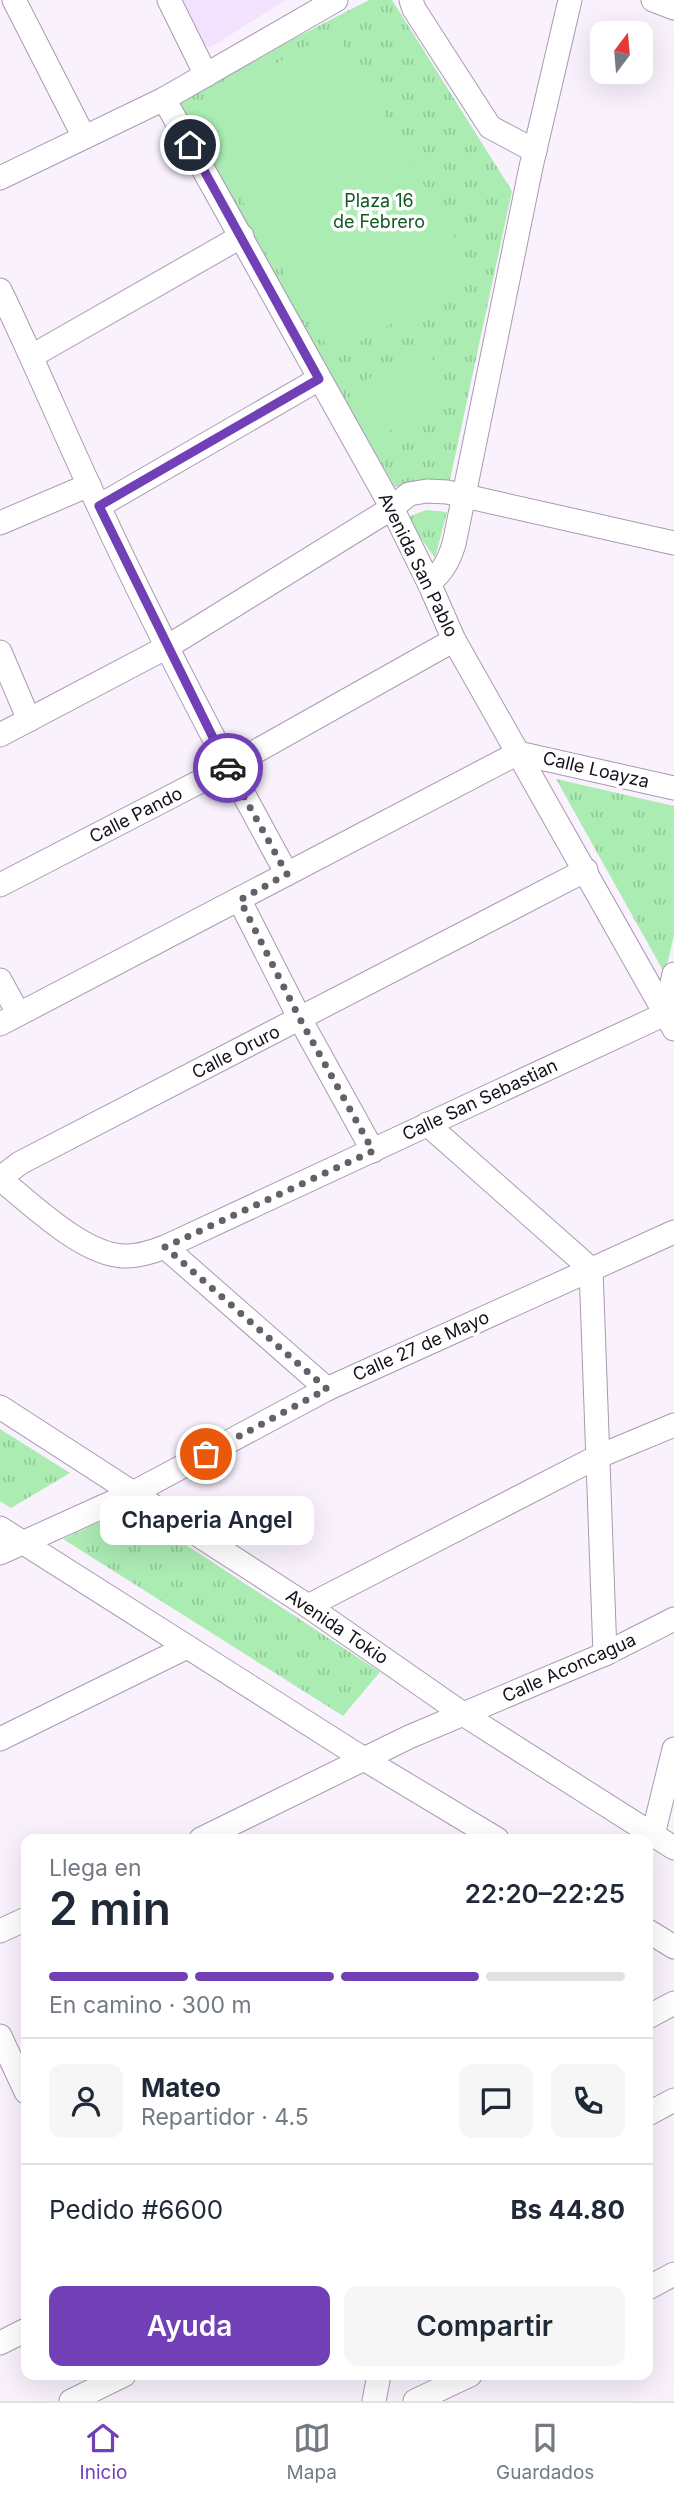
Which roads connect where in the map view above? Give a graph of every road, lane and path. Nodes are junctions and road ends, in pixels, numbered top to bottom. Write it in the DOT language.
graph roads {
  1 [pos="14,0"];
  2 [pos="169,0"];
  3 [pos="336,0"];
  4 [pos="411,0"];
  5 [pos="570,0"];
  6 [pos="653,0"];
  7 [pos="305,8"];
  8 [pos="674,8"];
  9 [pos="206,75"];
  10 [pos="164,99"];
  11 [pos="84,137"];
  12 [pos="535,151"];
  13 [pos="0,178"];
  14 [pos="242,236"];
  15 [pos="0,290"];
  16 [pos="32,356"];
  17 [pos="319,379"];
  18 [pos="89,485"];
  19 [pos="465,495"];
  20 [pos="99,506"];
  21 [pos="391,508"];
  22 [pos="0,523"];
  23 [pos="674,543"];
  24 [pos="429,583"];
  25 [pos="454,640"];
  26 [pos="167,647"];
  27 [pos="0,652"];
  28 [pos="29,720"];
  29 [pos="0,736"];
  30 [pos="518,752"];
  31 [pos="228,767"];
  32 [pos="674,788"];
  33 [pos="586,870"];
  34 [pos="287,874"];
  35 [pos="0,885"];
  36 [pos="240,900"];
  37 [pos="674,974"];
  38 [pos="0,980"];
  39 [pos="9,1018"];
  40 [pos="300,1019"];
  41 [pos="669,1022"];
  42 [pos="428,1124"];
  43 [pos="373,1151"];
  44 [pos="0,1179"];
  45 [pos="674,1232"];
  46 [pos="165,1247"];
  47 [pos="591,1269"];
  48 [pos="327,1389"];
  49 [pos="0,1407"];
  50 [pos="674,1425"];
  51 [pos="597,1457"];
  52 [pos="133,1493"];
  53 [pos="0,1528"];
  54 [pos="21,1542"];
  55 [pos="0,1553"];
  56 [pos="308,1606"];
  57 [pos="674,1619"];
  58 [pos="187,1647"];
  59 [pos="605,1654"];
  60 [pos="463,1714"];
  61 [pos="0,1739"];
  62 [pos="674,1748"];
  63 [pos="364,1759"];
  64 [pos="211,1834"];
  65 [pos="489,1834"];
  66 [pos="651,1834"];
  67 [pos="653,1835"];
  68 [pos="674,1848"];
  69 [pos="21,1921"];
  70 [pos="0,1931"];
  71 [pos="653,1934"];
  72 [pos="674,1947"];
  73 [pos="674,2003"];
  74 [pos="653,2014"];
  75 [pos="0,2036"];
  76 [pos="21,2081"];
  77 [pos="674,2100"];
  78 [pos="653,2111"];
  79 [pos="674,2274"];
  80 [pos="653,2285"];
  81 [pos="21,2332"];
  82 [pos="0,2343"];
  83 [pos="114,2380"];
  84 [pos="379,2380"];
  85 [pos="459,2380"];
  86 [pos="71,2401"];
  87 [pos="374,2401"];
  88 [pos="415,2401"];
  1 -- 11 [label="street"];
  2 -- 9 [label="street"];
  3 -- 7 [label="street"];
  4 -- 12 [label="street"];
  5 -- 12 [label="street"];
  6 -- 8 [label="street"];
  7 -- 9 [label="street"];
  9 -- 10 [label="street"];
  10 -- 11 [label="street"];
  10 -- 14 [label="street, Avenida San Pablo"];
  11 -- 13 [label="street"];
  12 -- 19 [label="street"];
  14 -- 16 [label="street"];
  14 -- 17 [label="street, Avenida San Pablo"];
  15 -- 16 [label="street"];
  16 -- 18 [label="street"];
  17 -- 20 [label="street"];
  17 -- 21 [label="street, Avenida San Pablo"];
  18 -- 20 [label="street"];
  18 -- 22 [label="street"];
  19 -- 21 [label="street"];
  19 -- 23 [label="street"];
  19 -- 24 [label="street"];
  20 -- 26 [label="street"];
  21 -- 24 [label="street, Avenida San Pablo"];
  21 -- 26 [label="street"];
  24 -- 25 [label="street, Avenida San Pablo"];
  25 -- 30 [label="street, Avenida San Pablo"];
  25 -- 31 [label="street, Calle Pando"];
  26 -- 28 [label="street"];
  26 -- 31 [label="street"];
  27 -- 28 [label="street"];
  28 -- 29 [label="street"];
  30 -- 32 [label="street, Calle Loayza"];
  30 -- 33 [label="street, Avenida San Pablo"];
  30 -- 34 [label="street"];
  31 -- 34 [label="street"];
  31 -- 35 [label="street, Calle Pando"];
  33 -- 40 [label="street, Calle Oruro"];
  33 -- 41 [label="street, Avenida San Pablo"];
  34 -- 36 [label="street"];
  36 -- 39 [label="street"];
  36 -- 40 [label="street"];
  37 -- 41 [label="street"];
  38 -- 39 [label="street"];
  40 -- 43 [label="street"];
  40 -- 44 [label="street, Calle Oruro"];
  41 -- 42 [label="street, Calle San Sebastian"];
  42 -- 43 [label="street, Calle San Sebastian"];
  42 -- 47 [label="street"];
  43 -- 46 [label="street, Calle San Sebastian"];
  44 -- 46 [label="street, Calle San Sebastian"];
  45 -- 47 [label="street, Calle 27 de Mayo"];
  46 -- 48 [label="street"];
  47 -- 48 [label="street, Calle 27 de Mayo"];
  47 -- 51 [label="street"];
  48 -- 52 [label="street, Calle 27 de Mayo"];
  49 -- 52 [label="street, Avenida Tokio"];
  50 -- 51 [label="street"];
  51 -- 56 [label="street"];
  51 -- 59 [label="street"];
  52 -- 54 [label="street, Calle 27 de Mayo"];
  52 -- 56 [label="street, Avenida Tokio"];
  53 -- 54 [label="street"];
  54 -- 55 [label="street, Calle 27 de Mayo"];
  54 -- 58 [label="street"];
  56 -- 60 [label="street, Avenida Tokio"];
  57 -- 59 [label="street, Calle Aconcagua"];
  58 -- 61 [label="street"];
  58 -- 63 [label="street"];
  59 -- 60 [label="street, Calle Aconcagua"];
  60 -- 63 [label="street, Calle Aconcagua"];
  60 -- 66 [label="street, Avenida Tokio"];
  62 -- 67 [label="street"];
  63 -- 64 [label="street, Calle Aconcagua"];
  63 -- 65 [label="street"];
  67 -- 68 [label="street, Avenida Tokio"];
  69 -- 70 [label="street"];
  71 -- 72 [label="street"];
  73 -- 74 [label="street"];
  75 -- 76 [label="street"];
  77 -- 78 [label="street"];
  79 -- 80 [label="street"];
  81 -- 82 [label="street"];
  83 -- 86 [label="street"];
  84 -- 87 [label="street"];
  85 -- 88 [label="street"];
}
